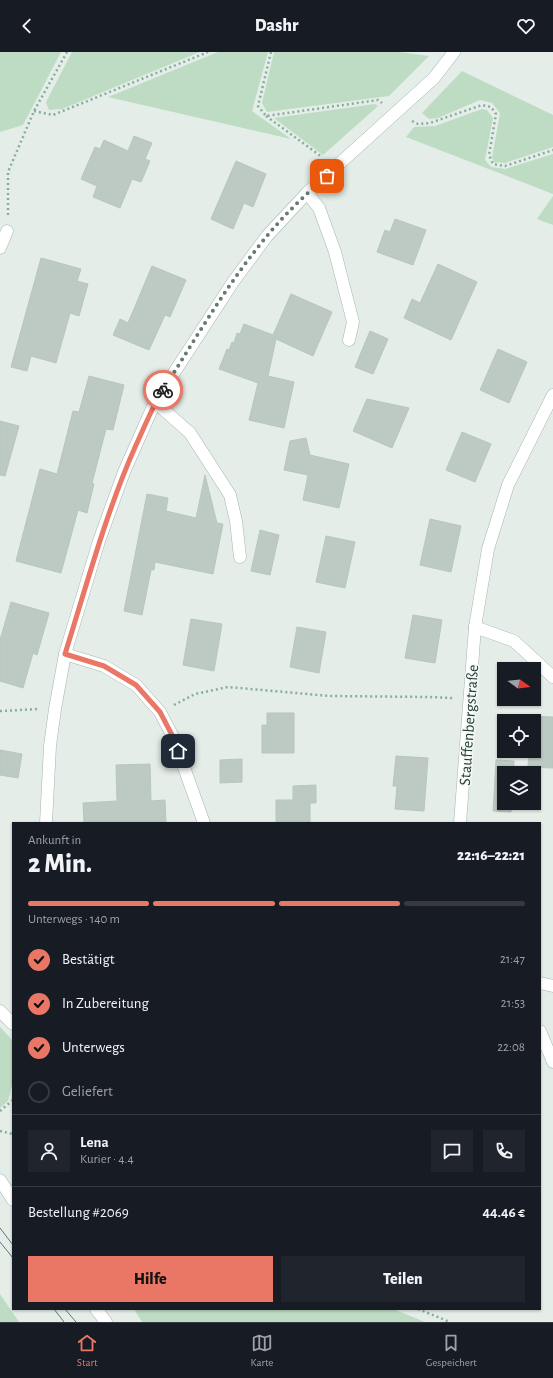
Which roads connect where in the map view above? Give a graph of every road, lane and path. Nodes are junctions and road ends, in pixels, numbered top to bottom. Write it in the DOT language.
graph roads {
  1 [pos="66,52"];
  2 [pos="208,52"];
  3 [pos="271,52"];
  4 [pos="454,52"];
  5 [pos="34,111"];
  6 [pos="396,113"];
  7 [pos="266,116"];
  8 [pos="553,150"];
  9 [pos="337,167"];
  10 [pos="307,193"];
  11 [pos="7,231"];
  12 [pos="0,248"];
  13 [pos="349,340"];
  14 [pos="553,395"];
  15 [pos="156,402"];
  16 [pos="240,557"];
  17 [pos="475,627"];
  18 [pos="65,654"];
  19 [pos="553,677"];
  20 [pos="470,699"];
  21 [pos="177,704"];
  22 [pos="55,709"];
  23 [pos="0,711"];
  24 [pos="46,822"];
  25 [pos="204,822"];
  26 [pos="460,822"];
  27 [pos="541,983"];
  28 [pos="553,986"];
  29 [pos="0,1011"];
  30 [pos="12,1023"];
  31 [pos="541,1033"];
  32 [pos="553,1062"];
  33 [pos="12,1101"];
  34 [pos="0,1111"];
  35 [pos="0,1131"];
  36 [pos="12,1134"];
  37 [pos="0,1180"];
  38 [pos="12,1198"];
  39 [pos="97,1310"];
  40 [pos="420,1310"];
  41 [pos="106,1322"];
  42 [pos="450,1322"];
  1 -- 5 [label="path"];
  2 -- 5 [label="path"];
  3 -- 7 [label="path"];
  4 -- 6 [label="street"];
  5 -- 11 [label="path"];
  6 -- 7 [label="path"];
  6 -- 8 [label="path"];
  6 -- 9 [label="street"];
  7 -- 9 [label="path"];
  9 -- 10 [label="street"];
  10 -- 13 [label="street"];
  10 -- 15 [label="street"];
  11 -- 12 [label="street"];
  14 -- 17 [label="street, Stauffenbergstraße"];
  15 -- 16 [label="street"];
  15 -- 18 [label="street"];
  17 -- 19 [label="street"];
  17 -- 20 [label="street, Stauffenbergstraße"];
  18 -- 22 [label="street"];
  18 -- 25 [label="street"];
  20 -- 21 [label="path"];
  20 -- 26 [label="street, Stauffenbergstraße"];
  22 -- 23 [label="path"];
  22 -- 24 [label="street"];
  27 -- 28 [label="street"];
  29 -- 30 [label="street"];
  31 -- 32 [label="street"];
  33 -- 34 [label="path"];
  35 -- 36 [label="path"];
  37 -- 38 [label="street"];
  39 -- 41 [label="street"];
  40 -- 42 [label="path"];
}
